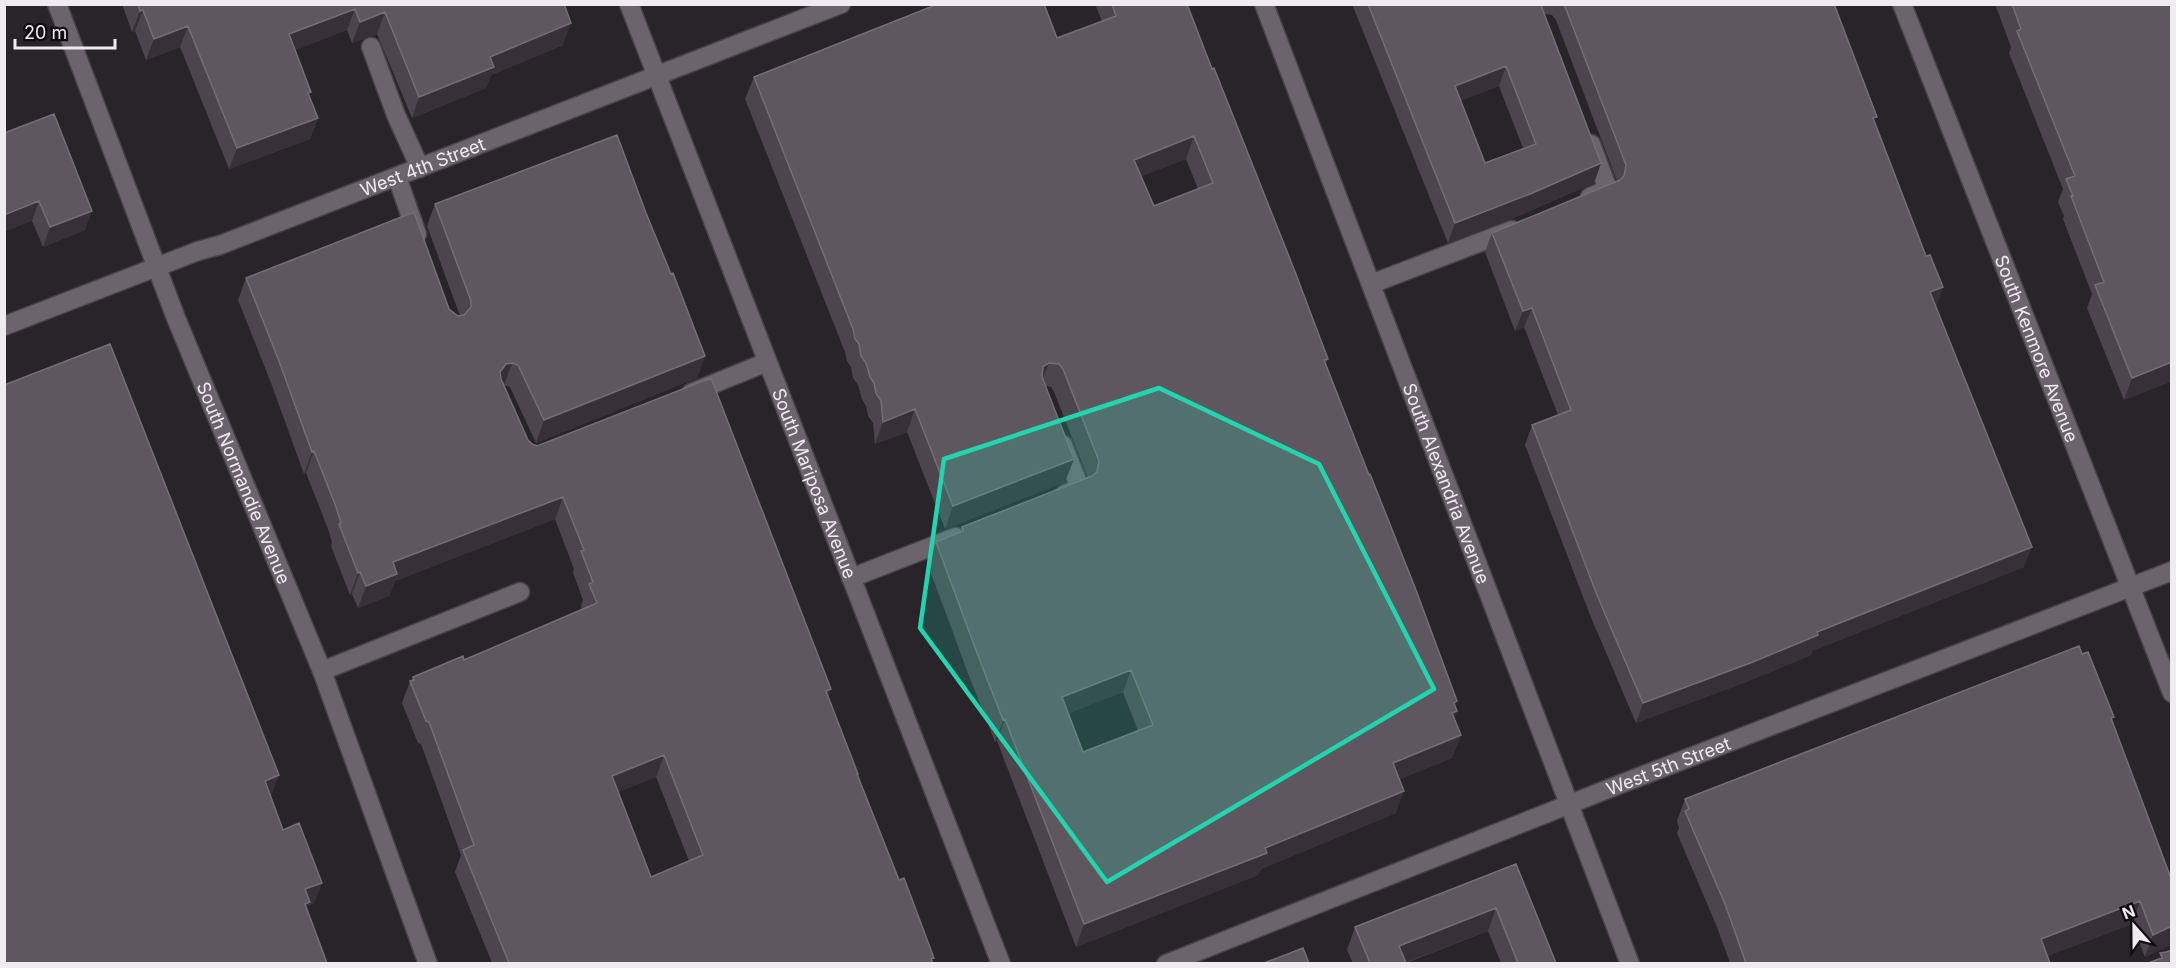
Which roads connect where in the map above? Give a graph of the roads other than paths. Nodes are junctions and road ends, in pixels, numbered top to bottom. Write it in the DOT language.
graph roads {
  1 [pos="57,4"];
  2 [pos="629,4"];
  3 [pos="842,4"];
  4 [pos="1264,4"];
  5 [pos="1902,4"];
  6 [pos="371,47"];
  7 [pos="656,76"];
  8 [pos="1583,123"];
  9 [pos="420,168"];
  10 [pos="397,177"];
  11 [pos="1578,202"];
  12 [pos="1527,224"];
  13 [pos="422,247"];
  14 [pos="157,268"];
  15 [pos="1371,284"];
  16 [pos="4,326"];
  17 [pos="767,362"];
  18 [pos="678,398"];
  19 [pos="1056,427"];
  20 [pos="1048,500"];
  21 [pos="974,530"];
  22 [pos="2172,571"];
  23 [pos="851,578"];
  24 [pos="2130,587"];
  25 [pos="520,592"];
  26 [pos="322,671"];
  27 [pos="2172,693"];
  28 [pos="1569,804"];
  29 [pos="428,963"];
  30 [pos="1001,963"];
  31 [pos="1166,963"];
  32 [pos="1630,963"];
  1 -- 14 [label="street, South Normandie Avenue"];
  2 -- 7 [label="street, South Mariposa Avenue"];
  3 -- 7 [label="street, West 4th Street"];
  4 -- 15 [label="street, South Alexandria Avenue"];
  5 -- 24 [label="street, South Kenmore Avenue"];
  6 -- 9 [label="street"];
  7 -- 9 [label="street, West 4th Street"];
  7 -- 17 [label="street, South Mariposa Avenue"];
  8 -- 11 [label="street"];
  9 -- 10 [label="street, West 4th Street"];
  10 -- 13 [label="street"];
  10 -- 14 [label="street, West 4th Street"];
  12 -- 15 [label="street"];
  14 -- 16 [label="street, West 4th Street"];
  14 -- 26 [label="street, South Normandie Avenue"];
  15 -- 28 [label="street, South Alexandria Avenue"];
  17 -- 18 [label="street"];
  17 -- 23 [label="street, South Mariposa Avenue"];
  19 -- 20 [label="street"];
  21 -- 23 [label="street"];
  22 -- 24 [label="street, West 5th Street"];
  23 -- 30 [label="street, South Mariposa Avenue"];
  24 -- 27 [label="street, South Kenmore Avenue"];
  24 -- 28 [label="street, West 5th Street"];
  25 -- 26 [label="street"];
  26 -- 29 [label="street, South Normandie Avenue"];
  28 -- 31 [label="street, West 5th Street"];
  28 -- 32 [label="street, South Alexandria Avenue"];
}
